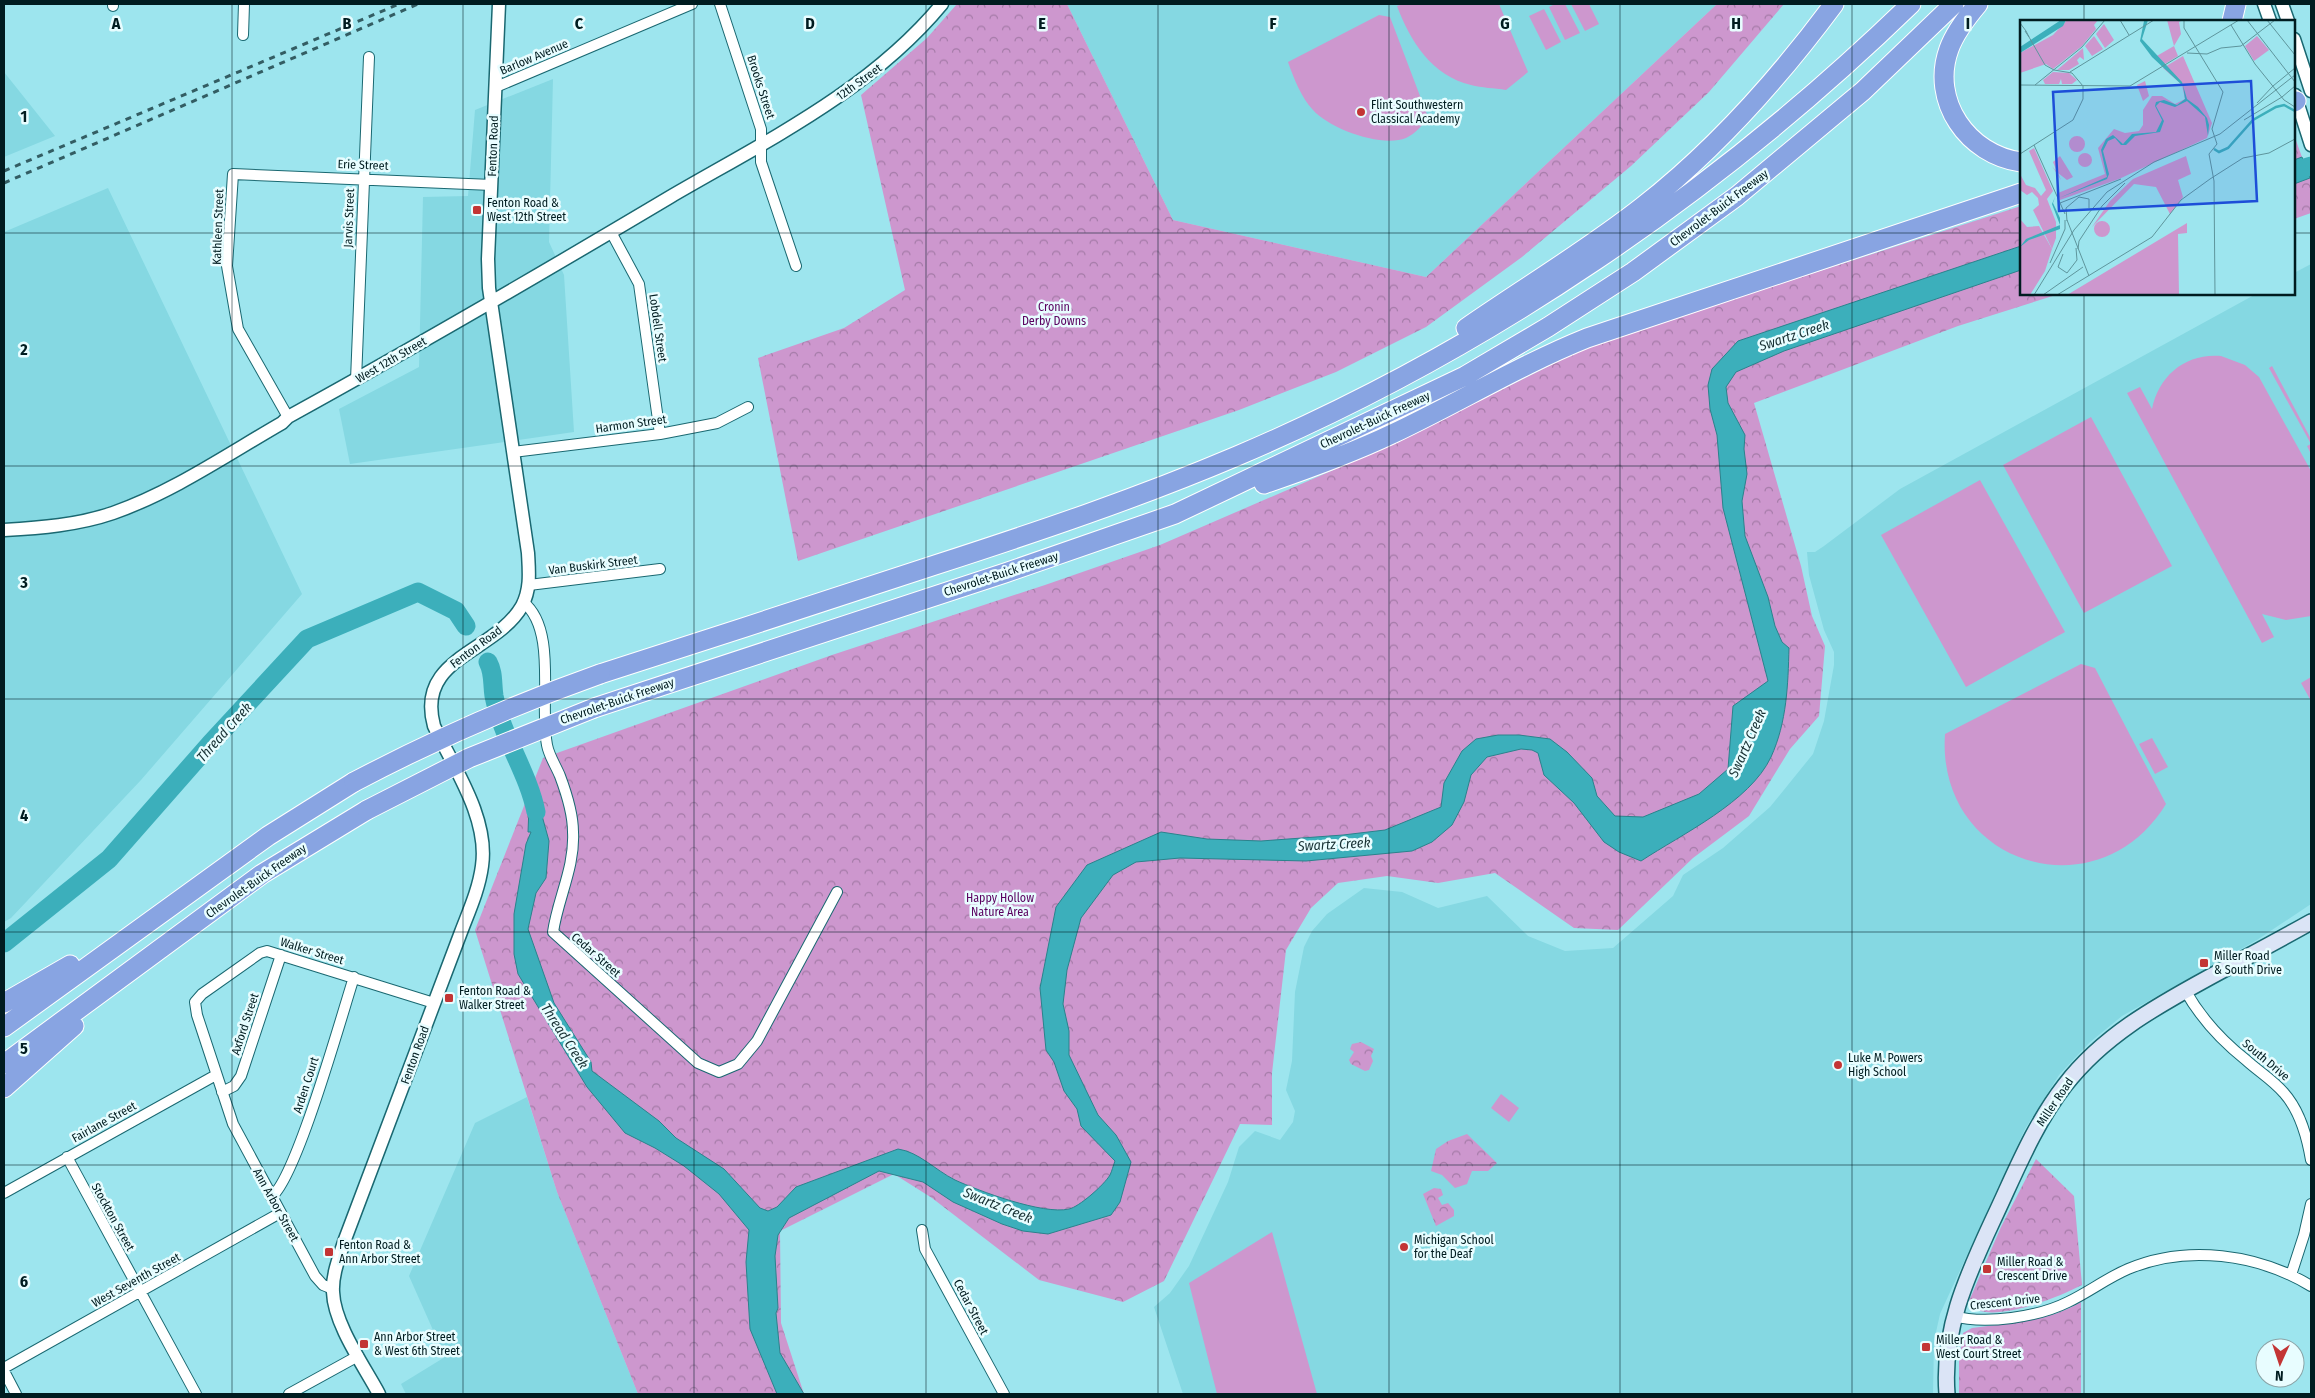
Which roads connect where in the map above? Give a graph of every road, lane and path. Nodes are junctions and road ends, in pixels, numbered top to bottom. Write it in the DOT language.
graph roads {
  1 [pos="244,4"];
  2 [pos="499,4"];
  3 [pos="692,4"];
  4 [pos="720,4"];
  5 [pos="942,4"];
  6 [pos="1834,4"];
  7 [pos="1911,4"];
  8 [pos="1954,4"];
  9 [pos="1978,4"];
  10 [pos="2236,4"];
  11 [pos="2264,4"];
  12 [pos="2282,4"];
  13 [pos="2232,20"];
  14 [pos="2270,20"];
  15 [pos="2288,20"];
  16 [pos="243,36"];
  17 [pos="2295,46"];
  18 [pos="369,57"];
  19 [pos="496,87"];
  20 [pos="2301,93"];
  21 [pos="762,143"];
  22 [pos="2310,143"];
  23 [pos="2020,162"];
  24 [pos="232,174"];
  25 [pos="363,178"];
  26 [pos="492,185"];
  27 [pos="2020,193"];
  28 [pos="611,232"];
  29 [pos="796,266"];
  30 [pos="491,303"];
  31 [pos="356,380"];
  32 [pos="1375,391"];
  33 [pos="748,407"];
  34 [pos="288,417"];
  35 [pos="660,434"];
  36 [pos="513,452"];
  37 [pos="1175,514"];
  38 [pos="4,530"];
  39 [pos="660,569"];
  40 [pos="529,586"];
  41 [pos="523,602"];
  42 [pos="837,892"];
  43 [pos="147,921"];
  44 [pos="2311,922"];
  45 [pos="281,955"];
  46 [pos="143,962"];
  47 [pos="354,977"];
  48 [pos="2185,990"];
  49 [pos="195,1002"];
  50 [pos="4,1003"];
  51 [pos="434,1003"];
  52 [pos="4,1027"];
  53 [pos="4,1064"];
  54 [pos="216,1075"];
  55 [pos="4,1088"];
  56 [pos="222,1092"];
  57 [pos="67,1157"];
  58 [pos="2311,1160"];
  59 [pos="4,1193"];
  60 [pos="271,1196"];
  61 [pos="2311,1204"];
  62 [pos="280,1213"];
  63 [pos="922,1230"];
  64 [pos="2291,1274"];
  65 [pos="2311,1286"];
  66 [pos="333,1289"];
  67 [pos="140,1292"];
  68 [pos="1954,1316"];
  69 [pos="358,1356"];
  70 [pos="4,1369"];
  71 [pos="16,1394"];
  72 [pos="196,1394"];
  73 [pos="289,1394"];
  74 [pos="380,1394"];
  75 [pos="1004,1394"];
  76 [pos="1947,1394"];
  1 -- 16 [label="street"];
  2 -- 19 [label="street, Fenton Road"];
  3 -- 19 [label="street, Barlow Avenue"];
  4 -- 21 [label="street, Brooks Street"];
  5 -- 21 [label="street, 12th Street"];
  6 -- 32 [label="highway"];
  7 -- 32 [label="highway, Chevrolet-Buick Freeway"];
  8 -- 37 [label="highway, Chevrolet-Buick Freeway"];
  9 -- 23 [label="highway"];
  10 -- 13 [label="highway"];
  11 -- 14 [label="street"];
  12 -- 15 [label="street"];
  17 -- 20 [label="street"];
  18 -- 25 [label="street, Jarvis Street"];
  19 -- 26 [label="street, Fenton Road"];
  20 -- 22 [label="street"];
  21 -- 28 [label="street, West 12th Street"];
  21 -- 29 [label="street, Brooks Street"];
  24 -- 25 [label="street, Erie Street"];
  24 -- 34 [label="street, Kathleen Street"];
  25 -- 26 [label="street, Erie Street"];
  25 -- 31 [label="street, Jarvis Street"];
  26 -- 30 [label="street, Fenton Road"];
  27 -- 37 [label="highway"];
  28 -- 30 [label="street, West 12th Street"];
  28 -- 35 [label="street, Lobdell Street"];
  30 -- 31 [label="street, West 12th Street"];
  30 -- 36 [label="street, Fenton Road"];
  31 -- 34 [label="street, West 12th Street"];
  32 -- 43 [label="highway, Chevrolet-Buick Freeway, bridge"];
  33 -- 35 [label="street, Harmon Street"];
  34 -- 38 [label="street, West 12th Street"];
  35 -- 36 [label="street, Harmon Street"];
  36 -- 40 [label="street, Fenton Road"];
  37 -- 46 [label="highway, Chevrolet-Buick Freeway, bridge"];
  39 -- 40 [label="street, Van Buskirk Street"];
  40 -- 41 [label="street, Fenton Road"];
  41 -- 42 [label="street, Cedar Street"];
  41 -- 51 [label="street, Fenton Road"];
  43 -- 50 [label="highway"];
  43 -- 52 [label="highway, Chevrolet-Buick Freeway"];
  44 -- 48 [label="main road, Miller Road"];
  45 -- 47 [label="street, Walker Street"];
  45 -- 49 [label="street, Walker Street"];
  45 -- 56 [label="street, Axford Street"];
  46 -- 53 [label="highway, Chevrolet-Buick Freeway"];
  46 -- 55 [label="highway"];
  47 -- 51 [label="street, Walker Street"];
  47 -- 60 [label="street, Arden Court"];
  48 -- 58 [label="street, South Drive"];
  48 -- 68 [label="main road, Miller Road"];
  49 -- 54 [label="street, Ann Arbor Street"];
  51 -- 66 [label="street, Fenton Road"];
  54 -- 56 [label="street, Ann Arbor Street"];
  54 -- 57 [label="street, Fairlane Street"];
  56 -- 60 [label="street, Ann Arbor Street"];
  57 -- 59 [label="street, Fairlane Street"];
  57 -- 67 [label="street, Stockton Street"];
  60 -- 62 [label="street, Ann Arbor Street"];
  61 -- 64 [label="street"];
  62 -- 66 [label="street, Ann Arbor Street"];
  62 -- 67 [label="street, West Seventh Street"];
  63 -- 75 [label="street, Cedar Street"];
  64 -- 65 [label="street, Crescent Drive"];
  64 -- 68 [label="street, Crescent Drive"];
  66 -- 69 [label="street"];
  67 -- 70 [label="street, West Seventh Street"];
  67 -- 72 [label="street, Stockton Street"];
  68 -- 76 [label="main road, Miller Road"];
  69 -- 73 [label="street"];
  69 -- 74 [label="street"];
  70 -- 71 [label="street"];
}
